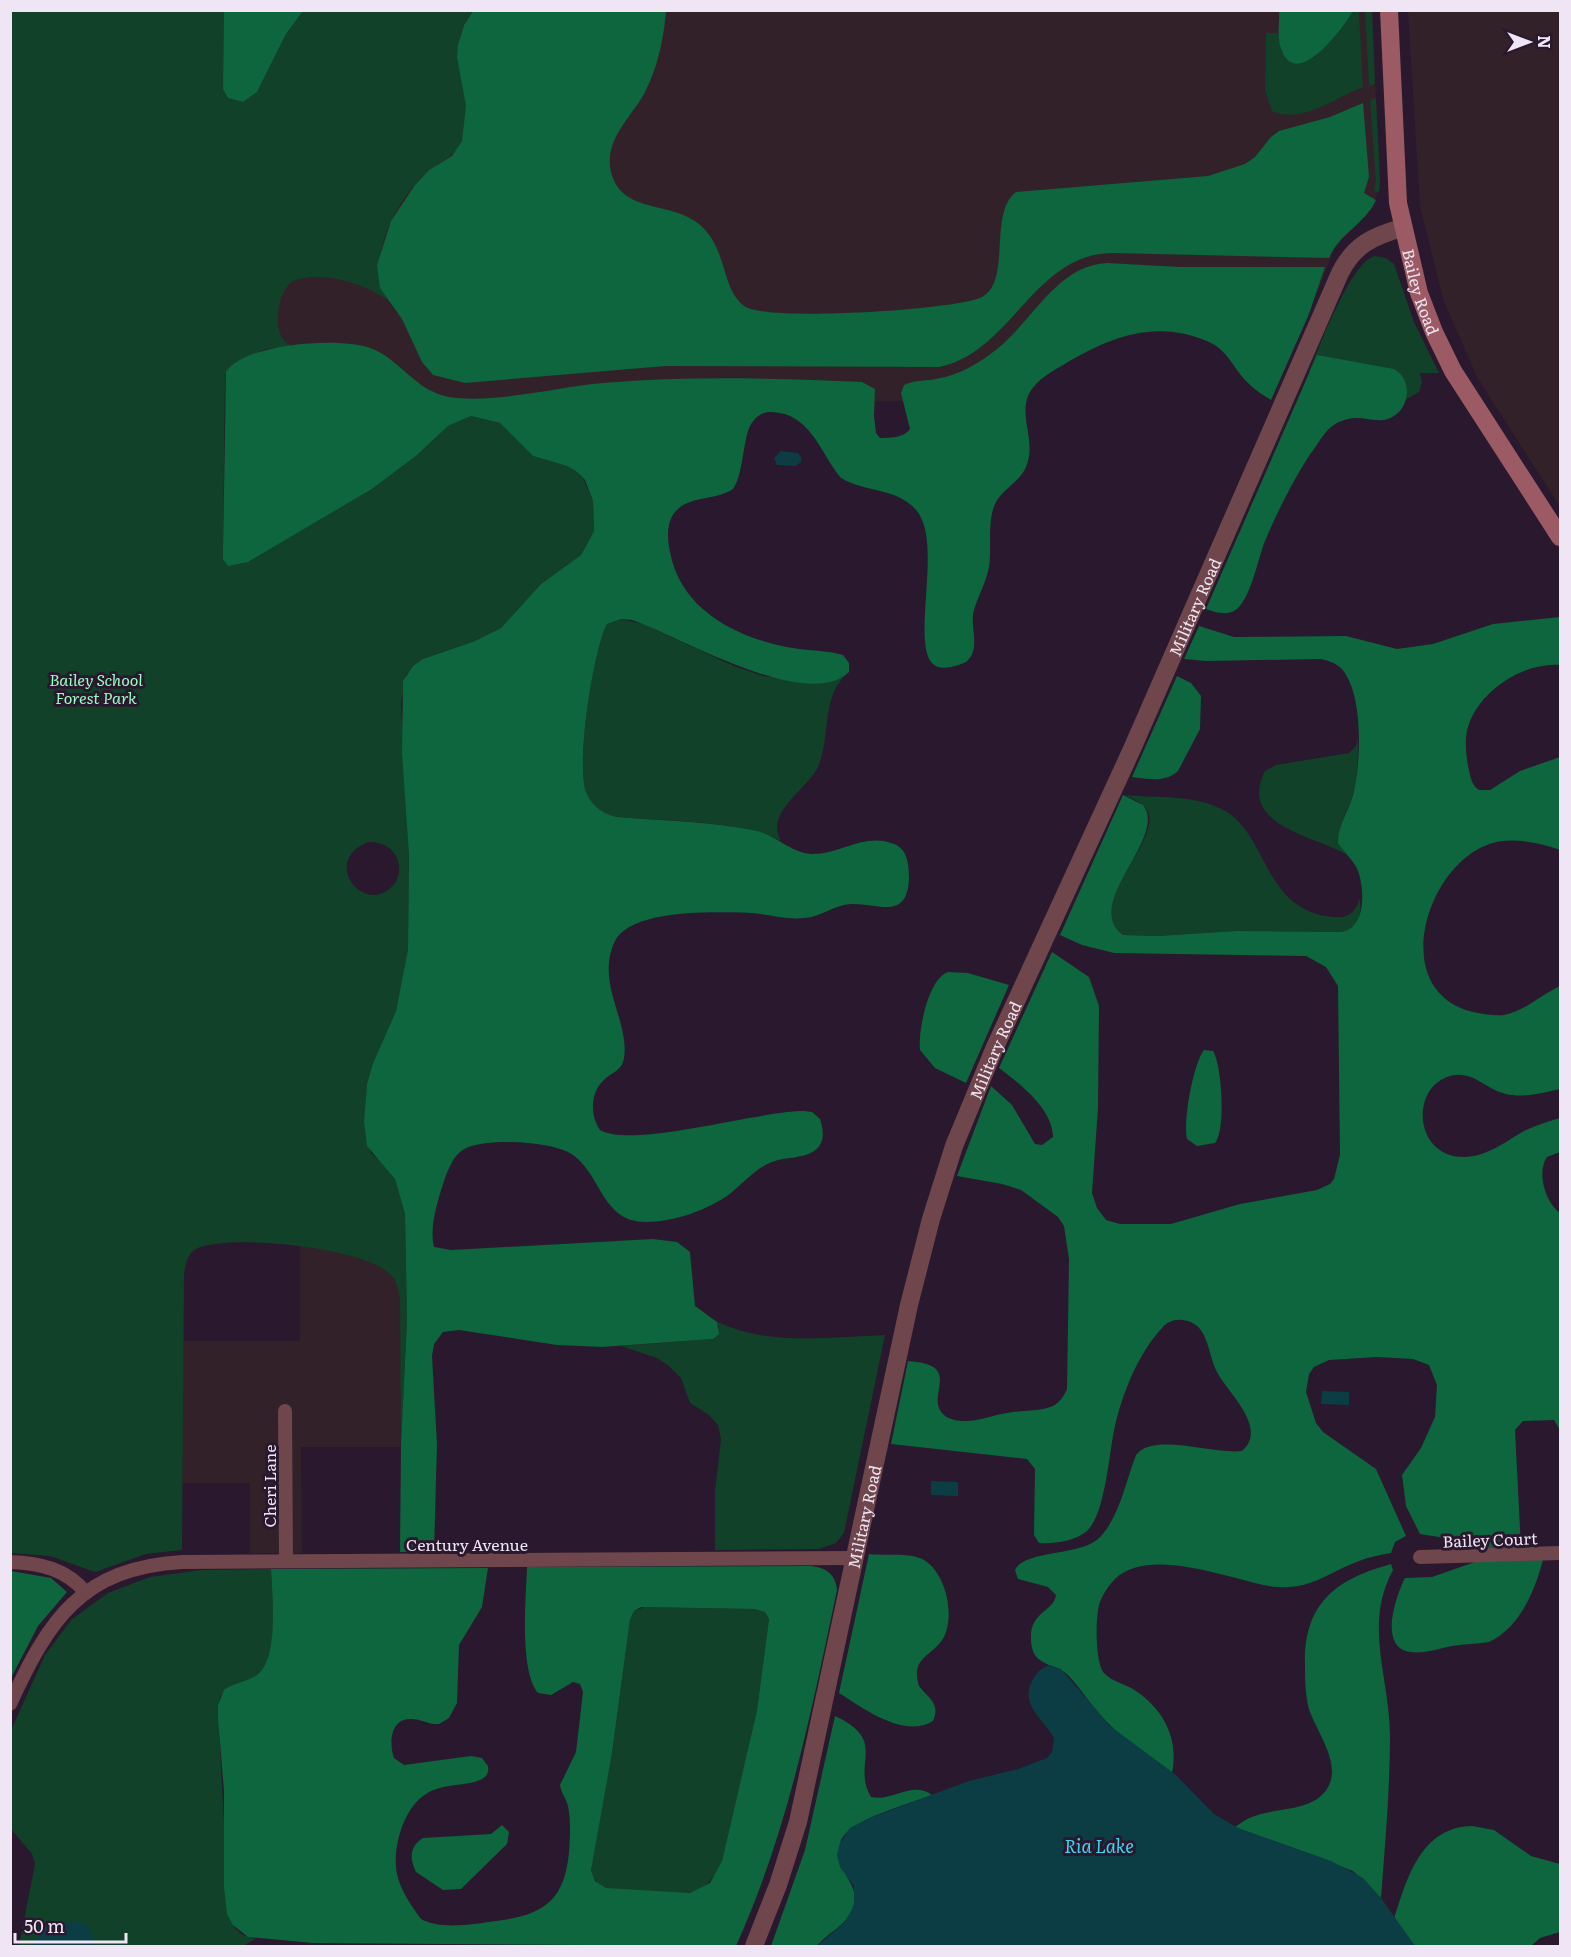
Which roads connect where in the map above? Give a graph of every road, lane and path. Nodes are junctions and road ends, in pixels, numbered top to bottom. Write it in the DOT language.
graph roads {
  1 [pos="1389,10"];
  2 [pos="1402,228"];
  3 [pos="1560,537"];
  4 [pos="285,1411"];
  5 [pos="1560,1553"];
  6 [pos="1420,1557"];
  7 [pos="855,1558"];
  8 [pos="286,1561"];
  9 [pos="10,1562"];
  10 [pos="86,1593"];
  11 [pos="10,1704"];
  12 [pos="754,1947"];
  1 -- 2 [label="main road, Bailey Road"];
  2 -- 3 [label="main road, Bailey Road"];
  2 -- 7 [label="street, Military Road"];
  4 -- 8 [label="street, Cheri Lane"];
  5 -- 6 [label="street, Bailey Court"];
  7 -- 8 [label="street, Century Avenue"];
  7 -- 12 [label="street, Military Road"];
  8 -- 10 [label="street, Century Avenue"];
  9 -- 10 [label="street"];
  10 -- 11 [label="street, Century Avenue"];
}
